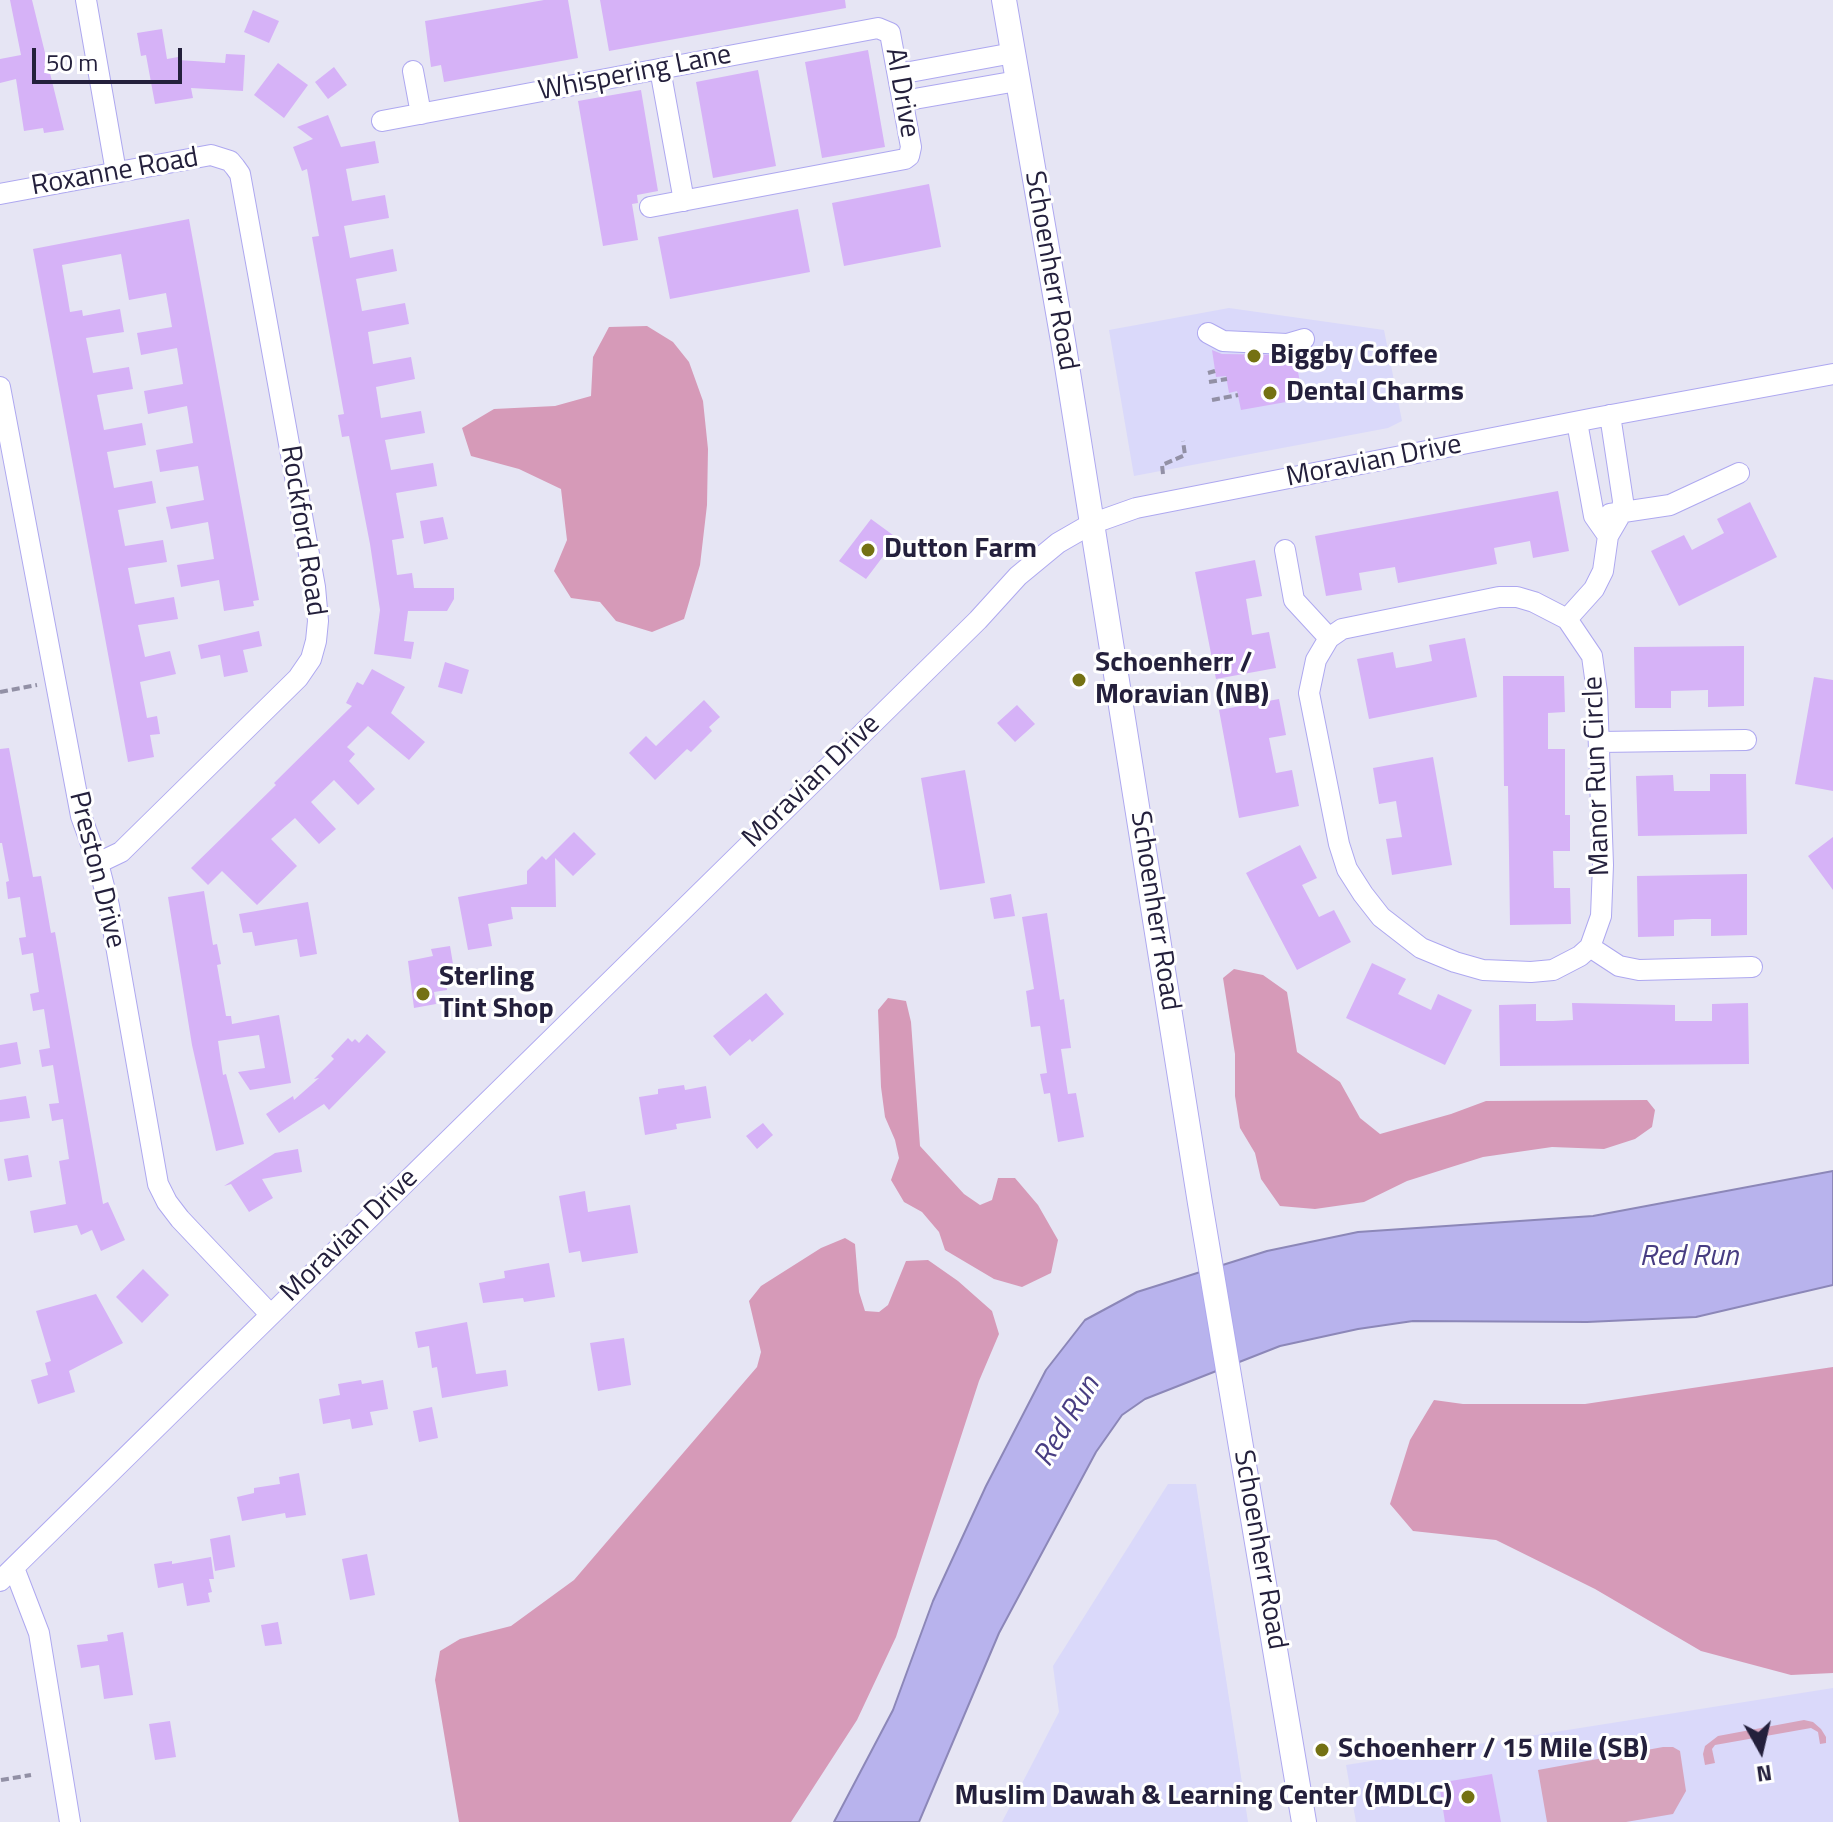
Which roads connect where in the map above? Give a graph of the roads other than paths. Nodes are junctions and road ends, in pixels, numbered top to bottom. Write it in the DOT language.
graph roads {
  1 [pos="86,0"];
  2 [pos="1004,0"];
  3 [pos="887,30"];
  4 [pos="1013,53"];
  5 [pos="660,69"];
  6 [pos="413,71"];
  7 [pos="899,74"];
  8 [pos="1017,81"];
  9 [pos="903,101"];
  10 [pos="421,114"];
  11 [pos="382,121"];
  12 [pos="230,161"];
  13 [pos="116,172"];
  14 [pos="0,194"];
  15 [pos="684,201"];
  16 [pos="650,207"];
  17 [pos="1208,333"];
  18 [pos="1304,339"];
  19 [pos="1833,374"];
  20 [pos="0,387"];
  21 [pos="1610,415"];
  22 [pos="1577,422"];
  23 [pos="1739,473"];
  24 [pos="1622,512"];
  25 [pos="1594,516"];
  26 [pos="1091,524"];
  27 [pos="1608,536"];
  28 [pos="1285,550"];
  29 [pos="1567,619"];
  30 [pos="1329,638"];
  31 [pos="1746,740"];
  32 [pos="1599,742"];
  33 [pos="98,863"];
  34 [pos="1590,947"];
  35 [pos="1752,967"];
  36 [pos="270,1314"];
  37 [pos="7,1574"];
  38 [pos="70,1822"];
  39 [pos="1304,1822"];
  1 -- 13 [label="street"];
  2 -- 4 [label="main road, Schoenherr Road"];
  3 -- 5 [label="street, Whispering Lane"];
  3 -- 7 [label="street, Al Drive"];
  4 -- 7 [label="street"];
  4 -- 8 [label="main road, Schoenherr Road"];
  5 -- 10 [label="street, Whispering Lane"];
  5 -- 15 [label="street"];
  6 -- 10 [label="street"];
  7 -- 9 [label="street, Al Drive"];
  8 -- 9 [label="street"];
  8 -- 26 [label="main road, Schoenherr Road"];
  9 -- 15 [label="street, Al Drive"];
  10 -- 11 [label="street, Whispering Lane"];
  12 -- 13 [label="street, Roxanne Road"];
  12 -- 33 [label="street, Rockford Road"];
  13 -- 14 [label="street, Roxanne Road"];
  15 -- 16 [label="street"];
  17 -- 18 [label="street"];
  19 -- 21 [label="street, Moravian Drive"];
  20 -- 33 [label="street, Preston Drive"];
  21 -- 22 [label="street, Moravian Drive"];
  21 -- 24 [label="street"];
  22 -- 25 [label="street"];
  22 -- 26 [label="street, Moravian Drive"];
  23 -- 24 [label="street"];
  24 -- 25 [label="street"];
  24 -- 27 [label="street"];
  25 -- 27 [label="street"];
  26 -- 36 [label="street, Moravian Drive"];
  26 -- 39 [label="main road, Schoenherr Road"];
  27 -- 29 [label="street"];
  28 -- 30 [label="street"];
  29 -- 30 [label="street, Manor Run Circle"];
  29 -- 32 [label="street, Manor Run Circle"];
  30 -- 34 [label="street"];
  31 -- 32 [label="street"];
  32 -- 34 [label="street, Manor Run Circle"];
  33 -- 36 [label="street, Preston Drive"];
  34 -- 35 [label="street"];
  36 -- 37 [label="street, Moravian Drive"];
  37 -- 38 [label="street"];
}
